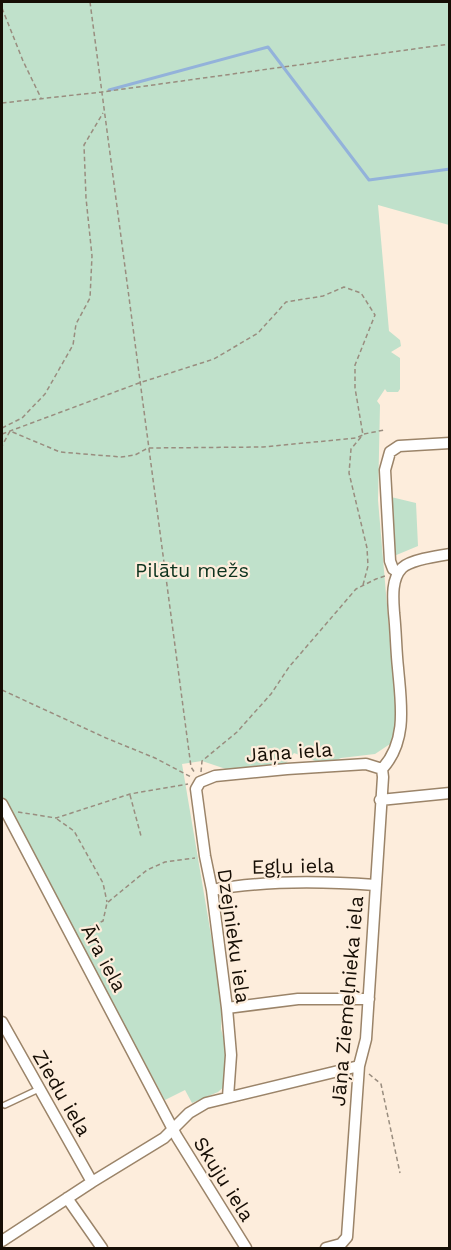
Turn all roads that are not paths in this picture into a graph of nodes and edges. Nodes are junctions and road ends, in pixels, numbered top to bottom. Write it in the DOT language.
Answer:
graph roads {
  1 [pos="450,443"];
  2 [pos="450,554"];
  3 [pos="398,572"];
  4 [pos="382,769"];
  5 [pos="200,782"];
  6 [pos="450,793"];
  7 [pos="381,801"];
  8 [pos="3,808"];
  9 [pos="375,885"];
  10 [pos="212,890"];
  11 [pos="369,999"];
  12 [pos="226,1008"];
  13 [pos="3,1029"];
  14 [pos="359,1066"];
  15 [pos="39,1089"];
  16 [pos="228,1096"];
  17 [pos="5,1105"];
  18 [pos="174,1128"];
  19 [pos="92,1182"];
  20 [pos="68,1198"];
  21 [pos="2,1241"];
  22 [pos="102,1248"];
  23 [pos="246,1248"];
  24 [pos="326,1248"];
  1 -- 3 [label="street"];
  2 -- 3 [label="street"];
  3 -- 4 [label="street"];
  4 -- 5 [label="street, Jāņa iela"];
  4 -- 7 [label="street, Jāņa Ziemeļnieka iela"];
  5 -- 10 [label="street, Dzejnieku iela"];
  6 -- 7 [label="street"];
  7 -- 9 [label="street, Jāņa Ziemeļnieka iela"];
  8 -- 18 [label="street, Āra iela"];
  9 -- 10 [label="street, Egļu iela"];
  9 -- 11 [label="street, Jāņa Ziemeļnieka iela"];
  10 -- 12 [label="street, Dzejnieku iela"];
  11 -- 12 [label="street"];
  11 -- 14 [label="street, Jāņa Ziemeļnieka iela"];
  12 -- 16 [label="street, Dzejnieku iela"];
  13 -- 15 [label="street, Ziedu iela"];
  14 -- 16 [label="street"];
  14 -- 24 [label="street, Jāņa Ziemeļnieka iela"];
  15 -- 17 [label="lane"];
  15 -- 19 [label="street, Ziedu iela"];
  16 -- 18 [label="street"];
  18 -- 19 [label="street"];
  18 -- 23 [label="street, Skuju iela"];
  19 -- 20 [label="street"];
  20 -- 21 [label="street"];
  20 -- 22 [label="street"];
}
